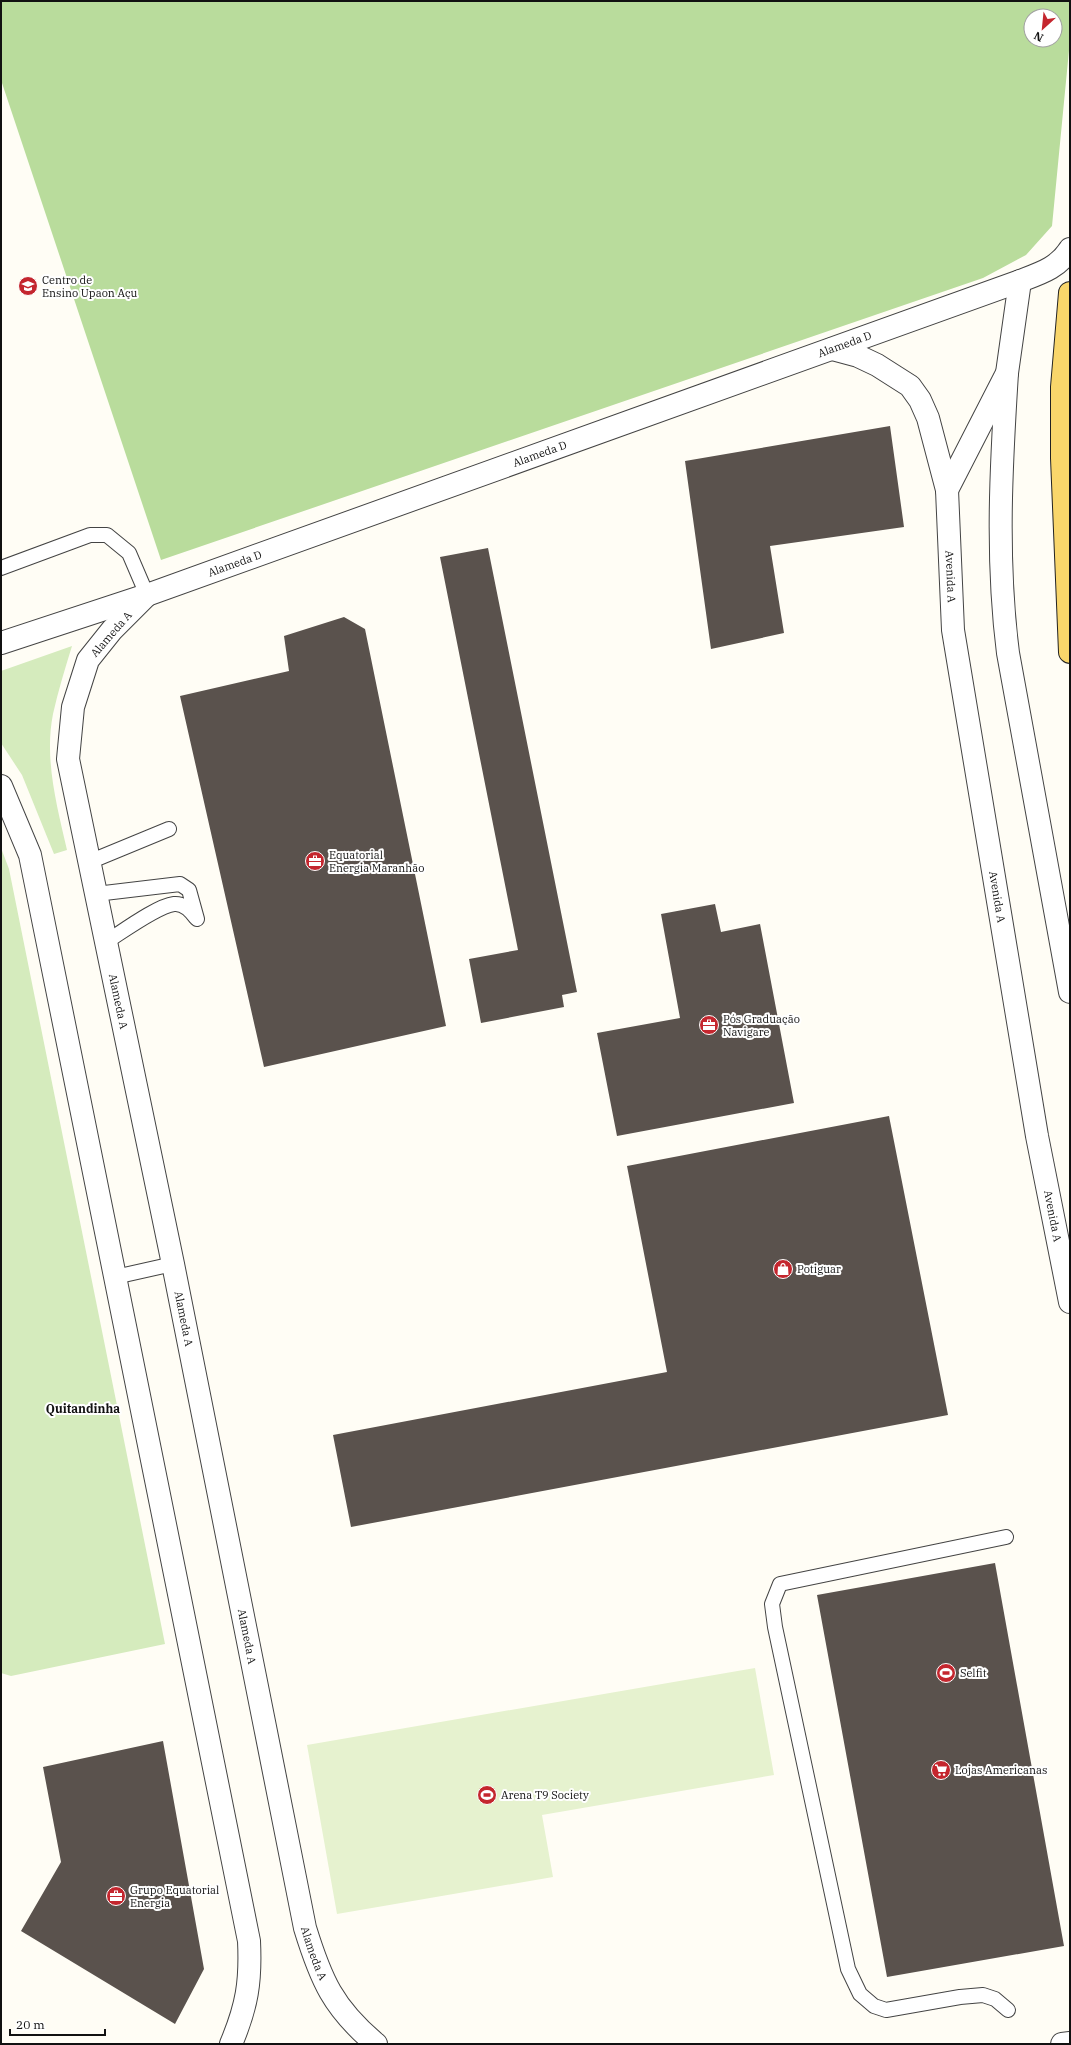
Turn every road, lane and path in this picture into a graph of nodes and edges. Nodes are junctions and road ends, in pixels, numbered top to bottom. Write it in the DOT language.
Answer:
graph roads {
  1 [pos="1070,249"];
  2 [pos="1020,281"];
  3 [pos="1070,293"];
  4 [pos="832,349"];
  5 [pos="1007,372"];
  6 [pos="948,490"];
  7 [pos="1,568"];
  8 [pos="147,595"];
  9 [pos="1,643"];
  10 [pos="1070,652"];
  11 [pos="1,786"];
  12 [pos="169,829"];
  13 [pos="89,862"];
  14 [pos="96,894"];
  15 [pos="106,942"];
  16 [pos="1070,992"];
  17 [pos="173,1264"];
  18 [pos="115,1277"];
  19 [pos="1070,1302"];
  20 [pos="1006,1537"];
  21 [pos="1008,2010"];
  22 [pos="1070,2043"];
  23 [pos="231,2044"];
  24 [pos="376,2044"];
  25 [pos="1062,2044"];
  1 -- 2 [label="street, Alameda D"];
  2 -- 4 [label="street, Alameda D"];
  2 -- 5 [label="street, Avenida A"];
  3 -- 10 [label="main road"];
  4 -- 6 [label="street, Avenida A"];
  4 -- 8 [label="street, Alameda D"];
  5 -- 6 [label="street, Avenida A"];
  5 -- 16 [label="street, Avenida A"];
  6 -- 19 [label="street, Avenida A"];
  7 -- 8 [label="lane"];
  8 -- 9 [label="street, Alameda D"];
  8 -- 13 [label="street, Alameda A"];
  11 -- 18 [label="street"];
  12 -- 13 [label="lane"];
  13 -- 14 [label="street, Alameda A"];
  14 -- 15 [label="street, Alameda A"];
  14 -- 15 [label="lane"];
  15 -- 17 [label="street, Alameda A"];
  17 -- 18 [label="lane"];
  17 -- 24 [label="street, Alameda A"];
  18 -- 23 [label="street"];
  20 -- 21 [label="lane"];
  22 -- 25 [label="street"];
}
